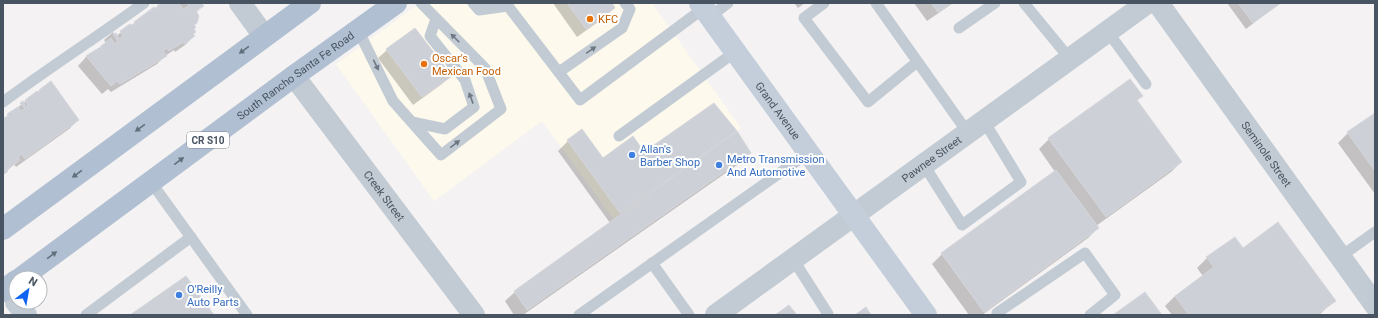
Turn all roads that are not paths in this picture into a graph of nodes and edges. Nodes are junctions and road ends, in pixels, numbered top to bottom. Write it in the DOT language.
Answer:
graph roads {
  1 [pos="144,3"];
  2 [pos="240,3"];
  3 [pos="310,3"];
  4 [pos="396,3"];
  5 [pos="421,3"];
  6 [pos="473,3"];
  7 [pos="625,3"];
  8 [pos="728,3"];
  9 [pos="824,3"];
  10 [pos="876,3"];
  11 [pos="995,3"];
  12 [pos="1024,3"];
  13 [pos="1149,3"];
  14 [pos="508,4"];
  15 [pos="705,9"];
  16 [pos="436,19"];
  17 [pos="959,28"];
  18 [pos="358,30"];
  19 [pos="1108,32"];
  20 [pos="264,36"];
  21 [pos="735,52"];
  22 [pos="1070,59"];
  23 [pos="917,62"];
  24 [pos="559,72"];
  25 [pos="294,76"];
  26 [pos="1146,84"];
  27 [pos="3,102"];
  28 [pos="412,122"];
  29 [pos="976,127"];
  30 [pos="619,136"];
  31 [pos="808,153"];
  32 [pos="924,165"];
  33 [pos="151,182"];
  34 [pos="853,216"];
  35 [pos="3,228"];
  36 [pos="1375,232"];
  37 [pos="191,237"];
  38 [pos="1340,256"];
  39 [pos="793,259"];
  40 [pos="652,263"];
  41 [pos="37,270"];
  42 [pos="1375,305"];
  43 [pos="828,314"];
  44 [pos="86,315"];
  45 [pos="246,315"];
  46 [pos="474,315"];
  47 [pos="579,315"];
  48 [pos="689,315"];
  49 [pos="716,315"];
  50 [pos="926,315"];
  51 [pos="999,315"];
  52 [pos="1090,315"];
  1 -- 27 [label="lane"];
  2 -- 20 [label="street"];
  3 -- 20 [label="main road"];
  4 -- 18 [label="main road, South Rancho Santa Fe Road / CR S10"];
  5 -- 16 [label="lane"];
  6 -- 14 [label="lane"];
  24 -- 7 [label="lane, one-way"];
  8 -- 15 [label="lane"];
  9 -- 23 [label="lane"];
  10 -- 23 [label="lane"];
  11 -- 17 [label="lane"];
  12 -- 22 [label="lane"];
  13 -- 19 [label="street, Pawnee Street"];
  13 -- 38 [label="street, Seminole Street"];
  14 -- 24 [label="lane"];
  15 -- 21 [label="main road, Grand Avenue"];
  15 -- 24 [label="lane"];
  28 -- 16 [label="lane, one-way"];
  28 -- 16 [label="lane, one-way"];
  18 -- 25 [label="main road, South Rancho Santa Fe Road / CR S10"];
  18 -- 28 [label="lane, one-way"];
  19 -- 22 [label="street, Pawnee Street"];
  19 -- 26 [label="lane"];
  20 -- 35 [label="main road, one-way"];
  21 -- 30 [label="lane"];
  21 -- 31 [label="main road, Grand Avenue"];
  22 -- 29 [label="street, Pawnee Street"];
  23 -- 29 [label="lane"];
  33 -- 25 [label="main road, South Rancho Santa Fe Road / CR S10, one-way"];
  25 -- 46 [label="street, Creek Street"];
  29 -- 32 [label="street, Pawnee Street"];
  29 -- 32 [label="lane"];
  31 -- 34 [label="main road, Grand Avenue"];
  31 -- 40 [label="lane"];
  32 -- 34 [label="street, Pawnee Street"];
  33 -- 37 [label="lane"];
  41 -- 33 [label="main road, South Rancho Santa Fe Road / CR S10, one-way"];
  34 -- 39 [label="street, Pawnee Street"];
  34 -- 50 [label="main road, Grand Avenue"];
  36 -- 38 [label="lane"];
  37 -- 44 [label="lane"];
  37 -- 45 [label="lane"];
  38 -- 42 [label="street, Seminole Street"];
  39 -- 43 [label="lane"];
  39 -- 49 [label="street, Pawnee Street"];
  40 -- 47 [label="lane"];
  40 -- 48 [label="lane"];
  51 -- 52 [label="lane"];
}
